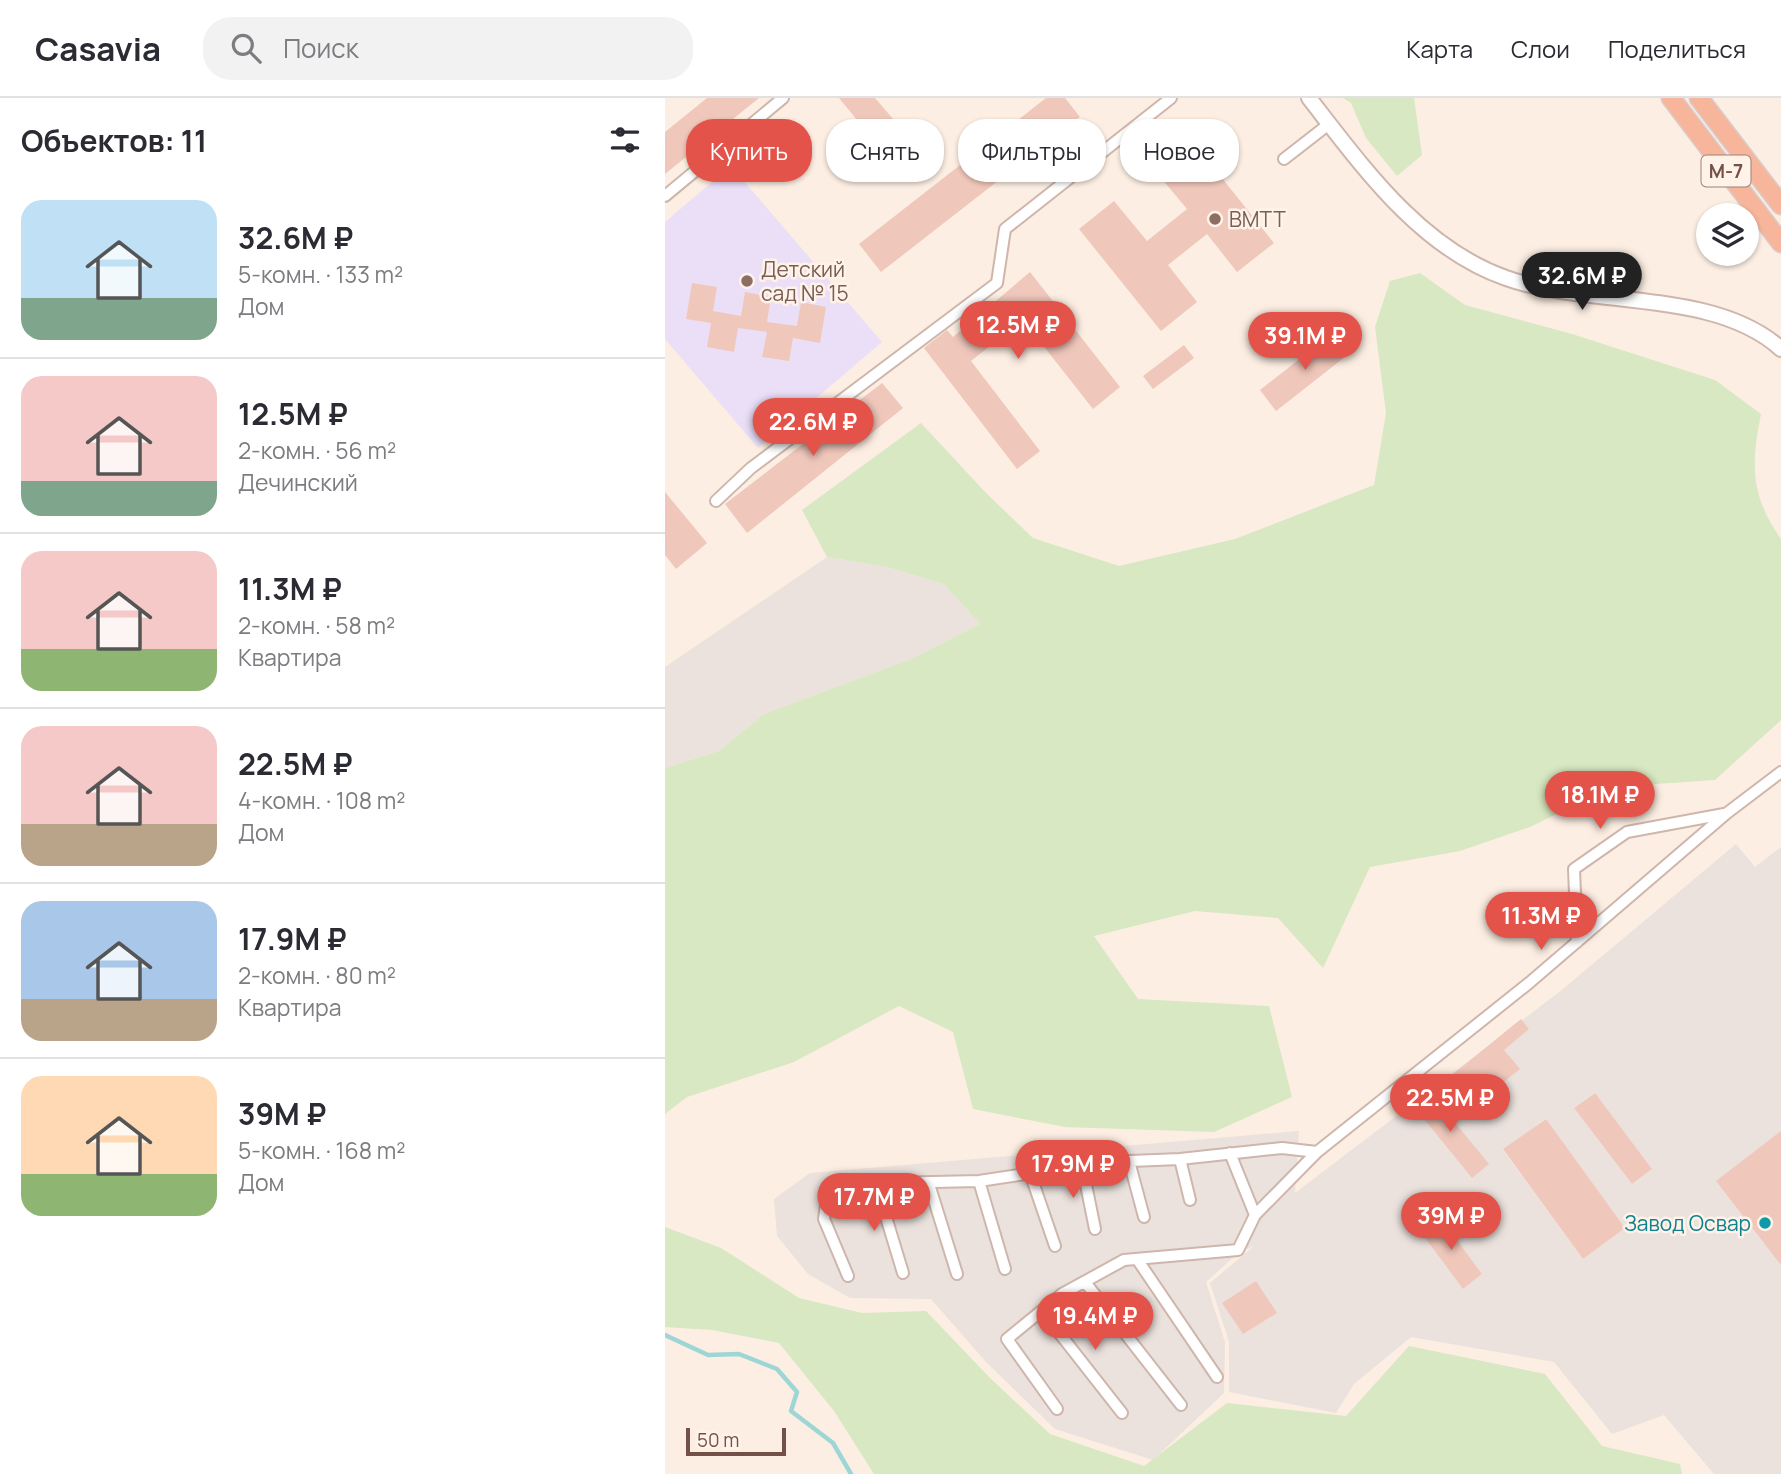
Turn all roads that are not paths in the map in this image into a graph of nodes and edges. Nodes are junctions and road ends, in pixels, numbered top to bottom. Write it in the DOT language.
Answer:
graph roads {
  1 [pos="783,98"];
  2 [pos="1171,98"];
  3 [pos="1309,98"];
  4 [pos="1671,98"];
  5 [pos="1699,98"];
  6 [pos="1329,124"];
  7 [pos="1284,159"];
  8 [pos="665,196"];
  9 [pos="1781,205"];
  10 [pos="1781,243"];
  11 [pos="1781,349"];
  12 [pos="716,501"];
  13 [pos="1781,772"];
  14 [pos="1727,813"];
  15 [pos="1577,942"];
  16 [pos="1317,1152"];
  17 [pos="1230,1153"];
  18 [pos="1180,1159"];
  19 [pos="1129,1161"];
  20 [pos="1082,1165"];
  21 [pos="1030,1173"];
  22 [pos="979,1181"];
  23 [pos="876,1184"];
  24 [pos="929,1184"];
  25 [pos="1190,1200"];
  26 [pos="1255,1215"];
  27 [pos="1145,1217"];
  28 [pos="1095,1229"];
  29 [pos="1055,1246"];
  30 [pos="1137,1259"];
  31 [pos="1005,1269"];
  32 [pos="903,1273"];
  33 [pos="957,1274"];
  34 [pos="848,1276"];
  35 [pos="1085,1282"];
  36 [pos="1042,1311"];
  37 [pos="1217,1377"];
  38 [pos="1181,1405"];
  39 [pos="1057,1409"];
  40 [pos="1122,1413"];
  1 -- 8 [label="street"];
  2 -- 12 [label="street"];
  3 -- 6 [label="street"];
  4 -- 10 [label="highway, М-7"];
  5 -- 9 [label="highway, М-7"];
  6 -- 7 [label="street"];
  6 -- 11 [label="street"];
  13 -- 14 [label="street"];
  14 -- 15 [label="street"];
  14 -- 15 [label="street"];
  15 -- 16 [label="street"];
  16 -- 17 [label="street"];
  16 -- 26 [label="street"];
  17 -- 18 [label="street"];
  17 -- 26 [label="street"];
  18 -- 19 [label="street"];
  18 -- 25 [label="street"];
  19 -- 20 [label="street"];
  19 -- 27 [label="street"];
  20 -- 21 [label="street"];
  20 -- 28 [label="street"];
  21 -- 22 [label="street"];
  21 -- 29 [label="street"];
  22 -- 24 [label="street"];
  22 -- 31 [label="street"];
  23 -- 24 [label="street"];
  23 -- 32 [label="street"];
  23 -- 34 [label="street"];
  24 -- 33 [label="street"];
  26 -- 30 [label="street"];
  30 -- 35 [label="street"];
  30 -- 37 [label="street"];
  35 -- 36 [label="street"];
  35 -- 38 [label="street"];
  36 -- 39 [label="street"];
  36 -- 40 [label="street"];
}
